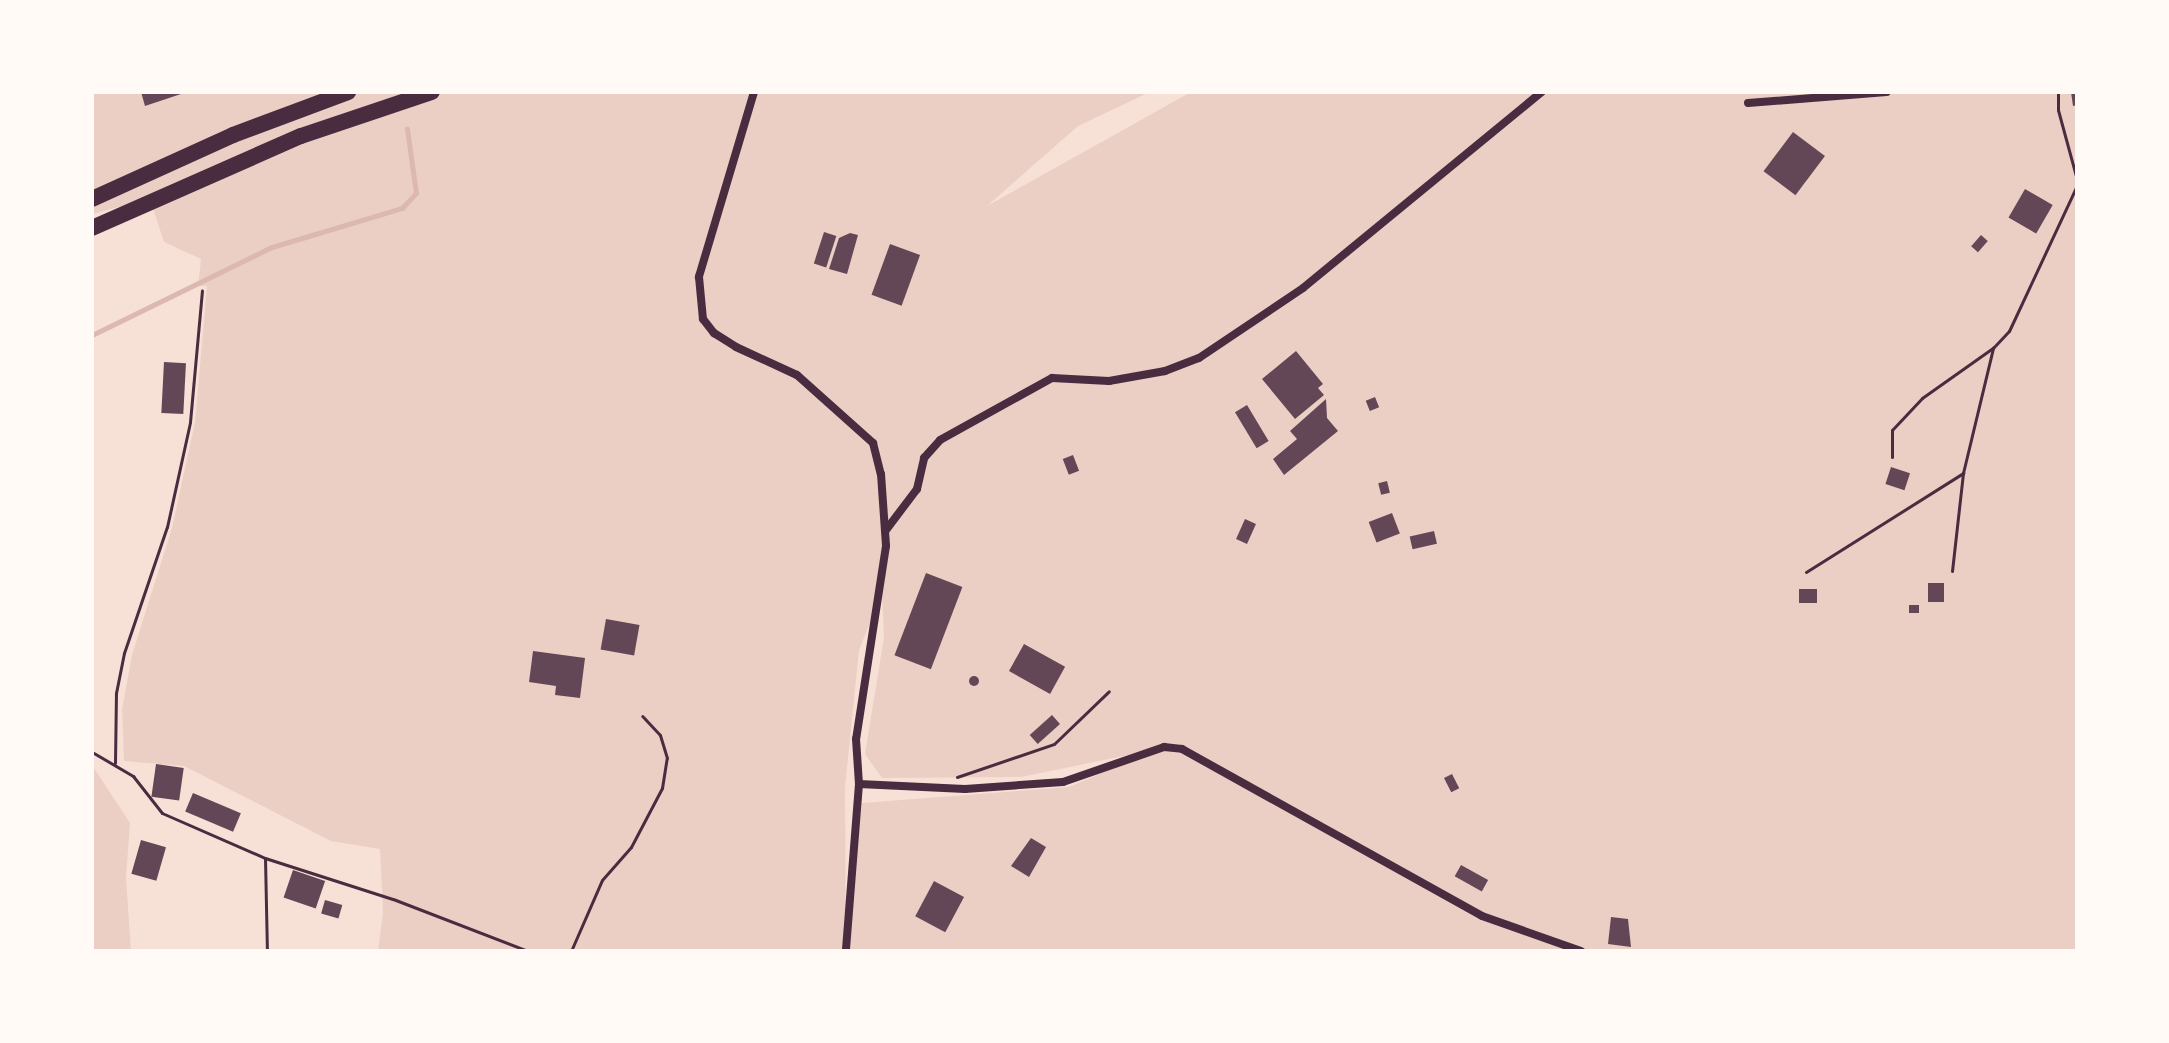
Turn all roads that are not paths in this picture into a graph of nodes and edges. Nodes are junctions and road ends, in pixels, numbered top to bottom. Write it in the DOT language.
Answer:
graph roads {
  1 [pos="348,92"];
  2 [pos="432,92"];
  3 [pos="754,92"];
  4 [pos="1542,92"];
  5 [pos="1887,92"];
  6 [pos="1748,103"];
  7 [pos="92,199"];
  8 [pos="92,228"];
  9 [pos="886,530"];
  10 [pos="859,784"];
  11 [pos="846,951"];
  12 [pos="1581,951"];
  1 -- 7 [label="highway"];
  2 -- 8 [label="highway"];
  3 -- 9 [label="street"];
  4 -- 9 [label="street"];
  5 -- 6 [label="street"];
  9 -- 10 [label="street"];
  10 -- 11 [label="street"];
  10 -- 12 [label="street"];
}
